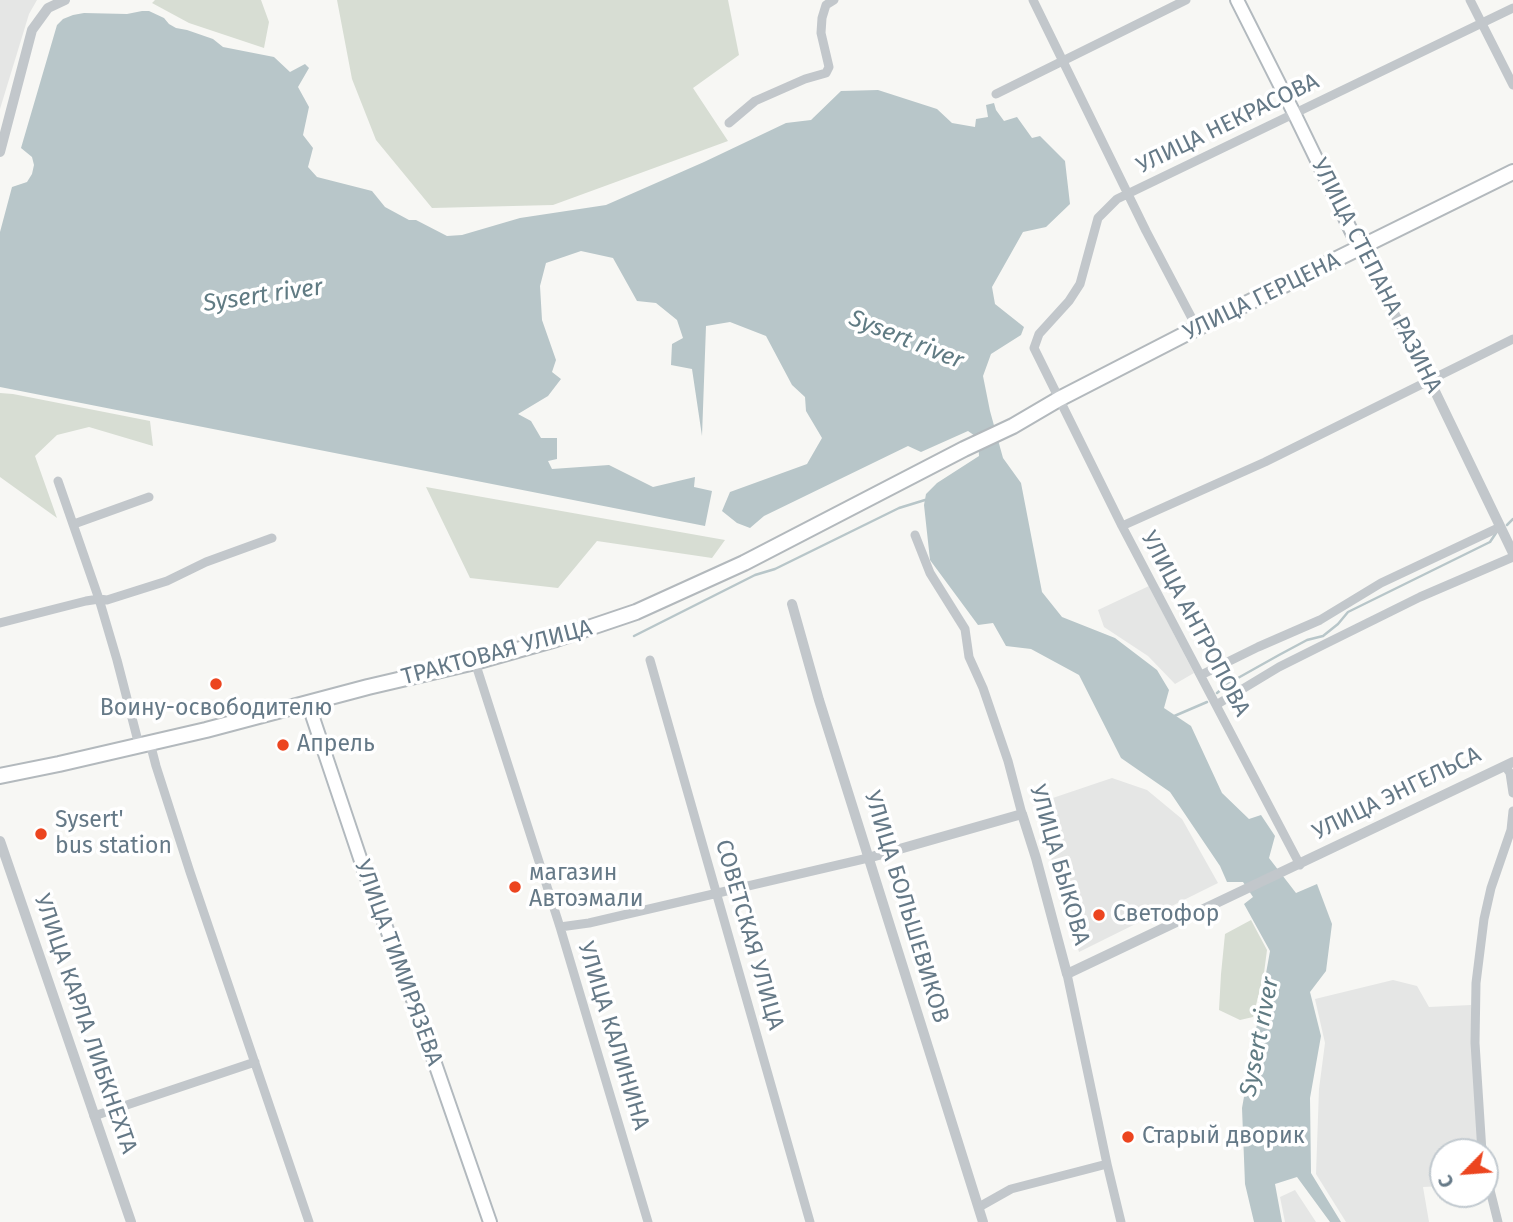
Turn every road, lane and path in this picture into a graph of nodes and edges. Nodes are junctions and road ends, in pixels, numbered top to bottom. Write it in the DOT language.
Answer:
graph roads {
  1 [pos="65,0"];
  2 [pos="834,0"];
  3 [pos="1033,0"];
  4 [pos="1186,0"];
  5 [pos="1237,0"];
  6 [pos="1470,0"];
  7 [pos="1513,8"];
  8 [pos="1483,24"];
  9 [pos="1063,61"];
  10 [pos="1513,85"];
  11 [pos="996,94"];
  12 [pos="1294,113"];
  13 [pos="729,123"];
  14 [pos="0,152"];
  15 [pos="1513,172"];
  16 [pos="1128,194"];
  17 [pos="1360,249"];
  18 [pos="1197,328"];
  19 [pos="1513,339"];
  20 [pos="1034,348"];
  21 [pos="1430,381"];
  22 [pos="1059,399"];
  23 [pos="1013,426"];
  24 [pos="58,481"];
  25 [pos="149,497"];
  26 [pos="74,524"];
  27 [pos="1122,526"];
  28 [pos="1500,527"];
  29 [pos="915,535"];
  30 [pos="272,538"];
  31 [pos="1513,555"];
  32 [pos="99,599"];
  33 [pos="792,604"];
  34 [pos="0,623"];
  35 [pos="650,660"];
  36 [pos="475,662"];
  37 [pos="1201,675"];
  38 [pos="308,703"];
  39 [pos="1216,705"];
  40 [pos="144,744"];
  41 [pos="1510,768"];
  42 [pos="0,776"];
  43 [pos="1513,793"];
  44 [pos="1513,811"];
  45 [pos="1022,814"];
  46 [pos="0,841"];
  47 [pos="868,858"];
  48 [pos="1300,865"];
  49 [pos="718,893"];
  50 [pos="560,926"];
  51 [pos="1067,975"];
  52 [pos="255,1062"];
  53 [pos="94,1116"];
  54 [pos="1481,1138"];
  55 [pos="1107,1164"];
  56 [pos="979,1207"];
  57 [pos="131,1222"];
  58 [pos="309,1222"];
  59 [pos="490,1222"];
  60 [pos="648,1222"];
  61 [pos="810,1222"];
  62 [pos="983,1222"];
  63 [pos="1121,1222"];
  1 -- 14 [label="street"];
  2 -- 13 [label="street"];
  3 -- 9 [label="street"];
  4 -- 9 [label="street"];
  5 -- 12 [label="main road, УЛИЦА СТЕПАНА РАЗИНА"];
  6 -- 8 [label="street"];
  7 -- 8 [label="street, УЛИЦА НЕКРАСОВА"];
  8 -- 10 [label="street"];
  8 -- 12 [label="street, УЛИЦА НЕКРАСОВА"];
  9 -- 11 [label="street"];
  9 -- 16 [label="street"];
  12 -- 16 [label="street, УЛИЦА НЕКРАСОВА"];
  12 -- 17 [label="main road, УЛИЦА СТЕПАНА РАЗИНА"];
  15 -- 17 [label="main road, УЛИЦА ГЕРЦЕНА"];
  16 -- 18 [label="street"];
  16 -- 20 [label="street, УЛИЦА НЕКРАСОВА"];
  17 -- 18 [label="main road, УЛИЦА ГЕРЦЕНА"];
  17 -- 21 [label="street, УЛИЦА СТЕПАНА РАЗИНА"];
  18 -- 22 [label="main road, УЛИЦА ГЕРЦЕНА"];
  19 -- 21 [label="street"];
  20 -- 22 [label="street, УЛИЦА АНТРОПОВА"];
  21 -- 27 [label="street"];
  21 -- 28 [label="street, УЛИЦА СТЕПАНА РАЗИНА"];
  22 -- 23 [label="main road, УЛИЦА ГЕРЦЕНА"];
  22 -- 27 [label="street, УЛИЦА АНТРОПОВА"];
  23 -- 36 [label="main road, ТРАКТОВАЯ УЛИЦА"];
  24 -- 26 [label="street"];
  25 -- 26 [label="street"];
  26 -- 32 [label="street"];
  27 -- 37 [label="street, УЛИЦА АНТРОПОВА"];
  28 -- 31 [label="street, УЛИЦА СТЕПАНА РАЗИНА"];
  28 -- 37 [label="street"];
  29 -- 45 [label="street, УЛИЦА БЫКОВА"];
  30 -- 32 [label="street"];
  31 -- 39 [label="street"];
  32 -- 34 [label="street"];
  32 -- 40 [label="street"];
  33 -- 47 [label="street, УЛИЦА БОЛЬШЕВИКОВ"];
  35 -- 49 [label="street, СОВЕТСКАЯ УЛИЦА"];
  36 -- 38 [label="main road, ТРАКТОВАЯ УЛИЦА"];
  36 -- 50 [label="street, УЛИЦА КАЛИНИНА"];
  37 -- 39 [label="street, УЛИЦА АНТРОПОВА"];
  38 -- 40 [label="main road, ТРАКТОВАЯ УЛИЦА"];
  38 -- 59 [label="main road, УЛИЦА ТИМИРЯЗЕВА"];
  39 -- 48 [label="street, УЛИЦА АНТРОПОВА"];
  40 -- 42 [label="main road, ТРАКТОВАЯ УЛИЦА"];
  40 -- 52 [label="street"];
  41 -- 43 [label="street"];
  41 -- 48 [label="street, УЛИЦА ЭНГЕЛЬСА"];
  44 -- 54 [label="street"];
  45 -- 47 [label="street"];
  45 -- 51 [label="street, УЛИЦА БЫКОВА"];
  46 -- 53 [label="street, УЛИЦА КАРЛА ЛИБКНЕХТА"];
  47 -- 49 [label="street"];
  47 -- 56 [label="street, УЛИЦА БОЛЬШЕВИКОВ"];
  48 -- 51 [label="street, УЛИЦА ЭНГЕЛЬСА"];
  49 -- 50 [label="street"];
  49 -- 61 [label="street, СОВЕТСКАЯ УЛИЦА"];
  50 -- 60 [label="street, УЛИЦА КАЛИНИНА"];
  51 -- 55 [label="street, УЛИЦА БЫКОВА"];
  52 -- 53 [label="street"];
  52 -- 58 [label="street"];
  53 -- 57 [label="street, УЛИЦА КАРЛА ЛИБКНЕХТА"];
  55 -- 56 [label="street"];
  55 -- 63 [label="street, УЛИЦА БЫКОВА"];
  56 -- 62 [label="street, УЛИЦА БОЛЬШЕВИКОВ"];
}
